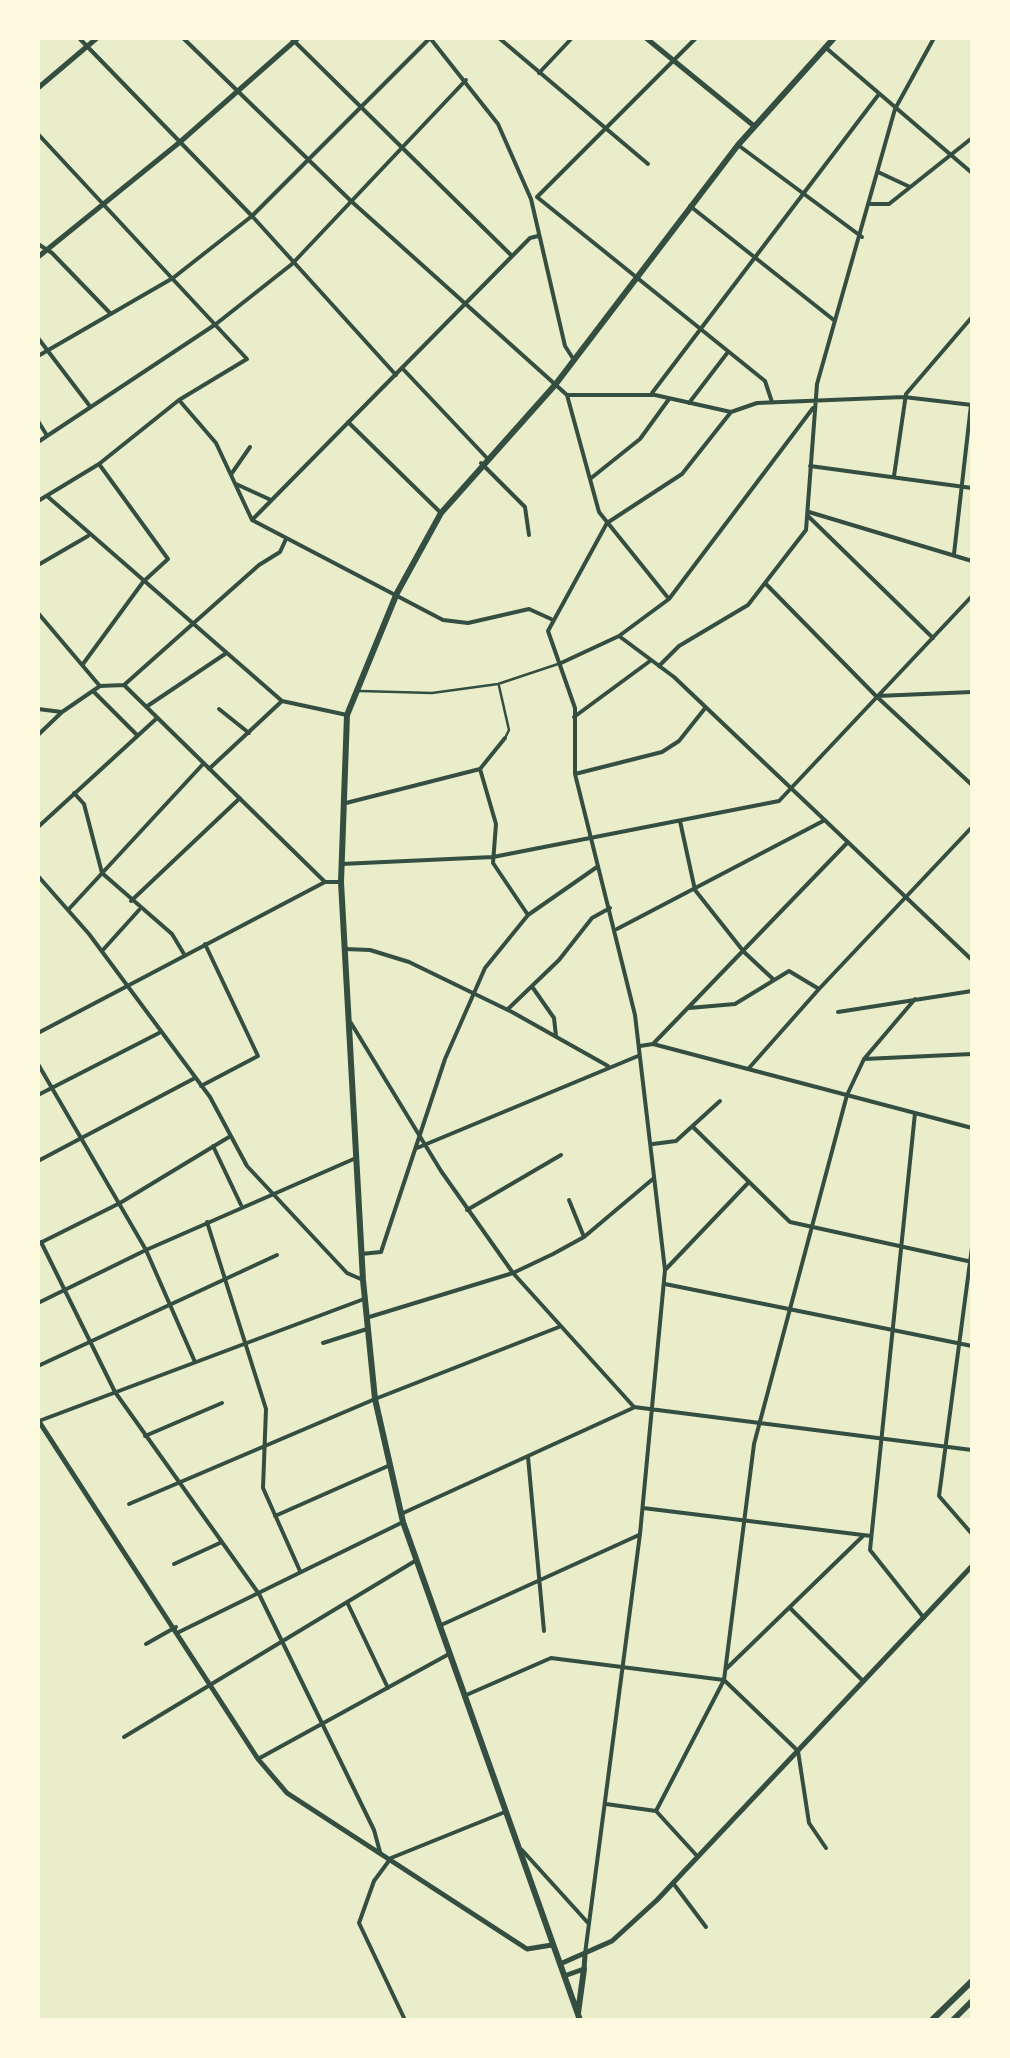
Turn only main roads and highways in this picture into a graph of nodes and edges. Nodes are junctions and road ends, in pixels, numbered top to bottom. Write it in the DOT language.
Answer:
graph roads {
  1 [pos="834,38"];
  2 [pos="584,1969"];
  3 [pos="972,1980"];
  4 [pos="972,2001"];
  5 [pos="580,2019"];
  6 [pos="932,2020"];
  7 [pos="953,2020"];
  1 -- 5 [label="main road"];
  2 -- 5 [label="main road"];
  3 -- 6 [label="main road"];
  4 -- 7 [label="main road"];
}
